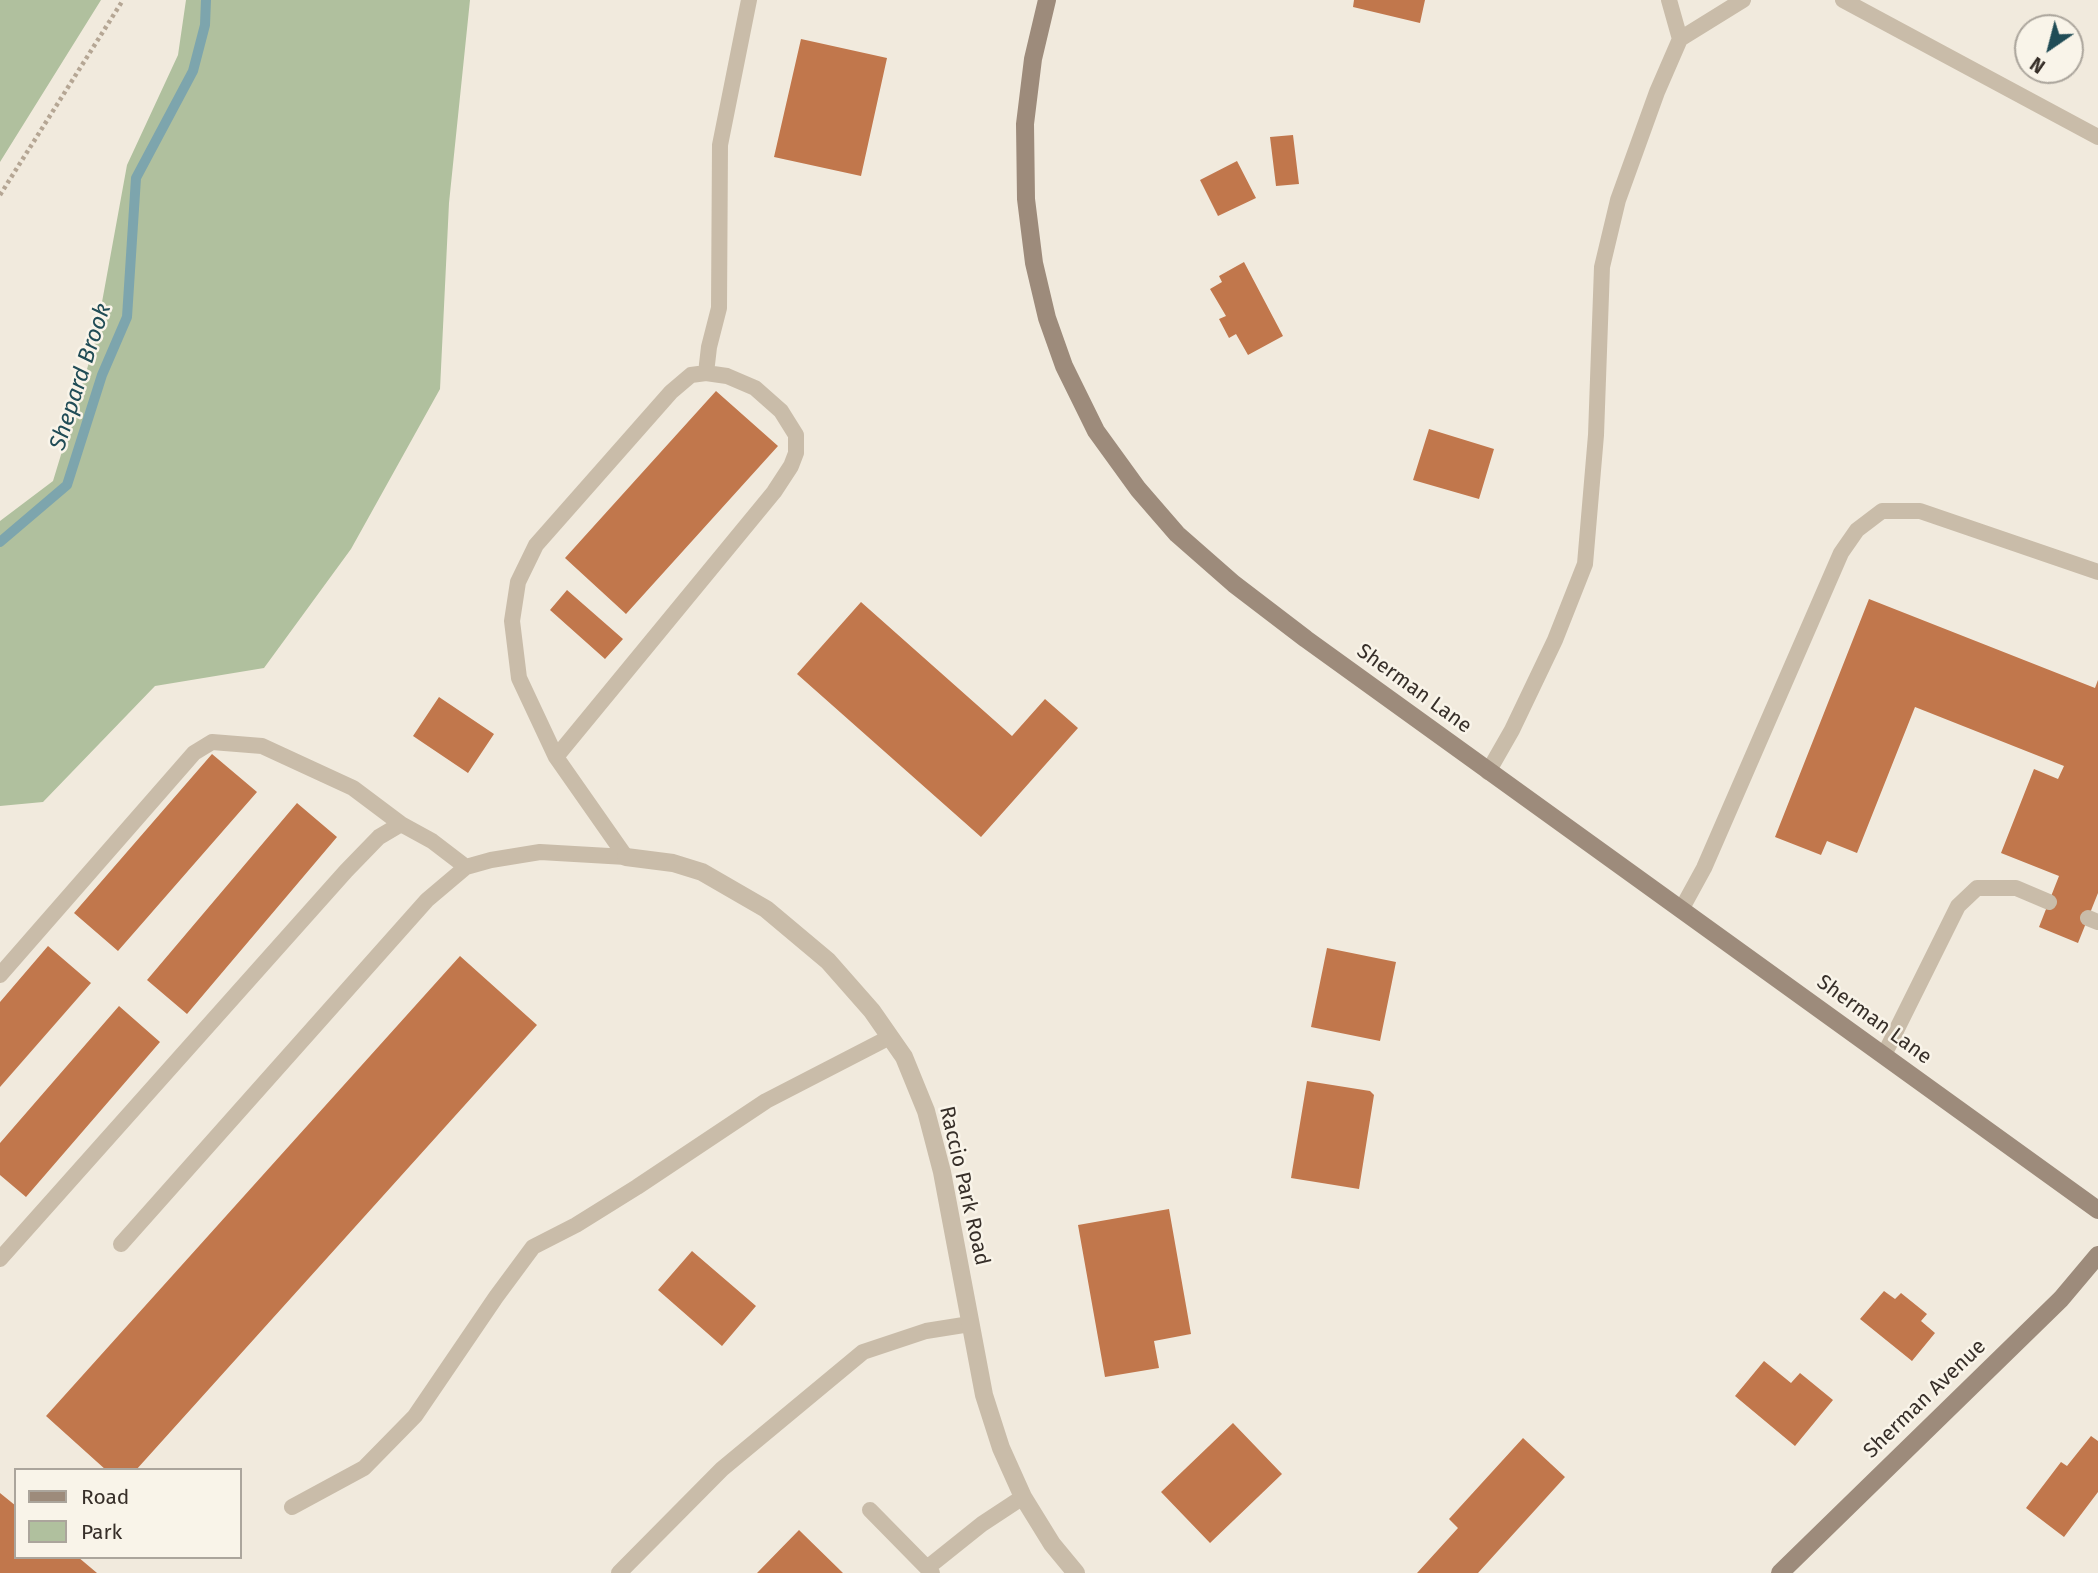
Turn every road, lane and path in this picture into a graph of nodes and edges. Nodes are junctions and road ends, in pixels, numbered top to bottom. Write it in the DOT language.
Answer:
graph roads {
  1 [pos="123,0"];
  2 [pos="749,0"];
  3 [pos="1047,0"];
  4 [pos="1670,0"];
  5 [pos="1742,0"];
  6 [pos="1843,0"];
  7 [pos="1681,39"];
  8 [pos="2098,137"];
  9 [pos="0,195"];
  10 [pos="706,373"];
  11 [pos="2098,572"];
  12 [pos="556,757"];
  13 [pos="1488,772"];
  14 [pos="401,824"];
  15 [pos="626,857"];
  16 [pos="466,867"];
  17 [pos="2049,902"];
  18 [pos="1681,910"];
  19 [pos="0,975"];
  20 [pos="890,1037"];
  21 [pos="1884,1055"];
  22 [pos="2098,1209"];
  23 [pos="121,1244"];
  24 [pos="2098,1255"];
  25 [pos="0,1259"];
  26 [pos="970,1324"];
  27 [pos="1023,1497"];
  28 [pos="292,1507"];
  29 [pos="870,1510"];
  30 [pos="929,1570"];
  31 [pos="619,1573"];
  32 [pos="1076,1573"];
  33 [pos="1780,1573"];
  1 -- 9 [label="path"];
  2 -- 10 [label="lane"];
  3 -- 13 [label="street, Sherman Lane"];
  4 -- 7 [label="lane"];
  5 -- 7 [label="lane"];
  6 -- 8 [label="lane"];
  7 -- 13 [label="lane"];
  10 -- 12 [label="lane"];
  10 -- 12 [label="lane"];
  11 -- 18 [label="lane"];
  12 -- 15 [label="lane"];
  13 -- 18 [label="street, Sherman Lane"];
  14 -- 16 [label="lane"];
  14 -- 19 [label="lane"];
  14 -- 25 [label="lane"];
  15 -- 16 [label="lane"];
  15 -- 20 [label="street, Raccio Park Road"];
  16 -- 23 [label="lane"];
  17 -- 21 [label="lane"];
  18 -- 21 [label="street, Sherman Lane"];
  20 -- 26 [label="street, Raccio Park Road"];
  20 -- 28 [label="lane"];
  21 -- 22 [label="street, Sherman Lane"];
  24 -- 33 [label="street, Sherman Avenue"];
  26 -- 27 [label="street, Raccio Park Road"];
  26 -- 31 [label="lane"];
  27 -- 30 [label="lane"];
  27 -- 32 [label="street, Raccio Park Road"];
  29 -- 30 [label="lane"];
}
